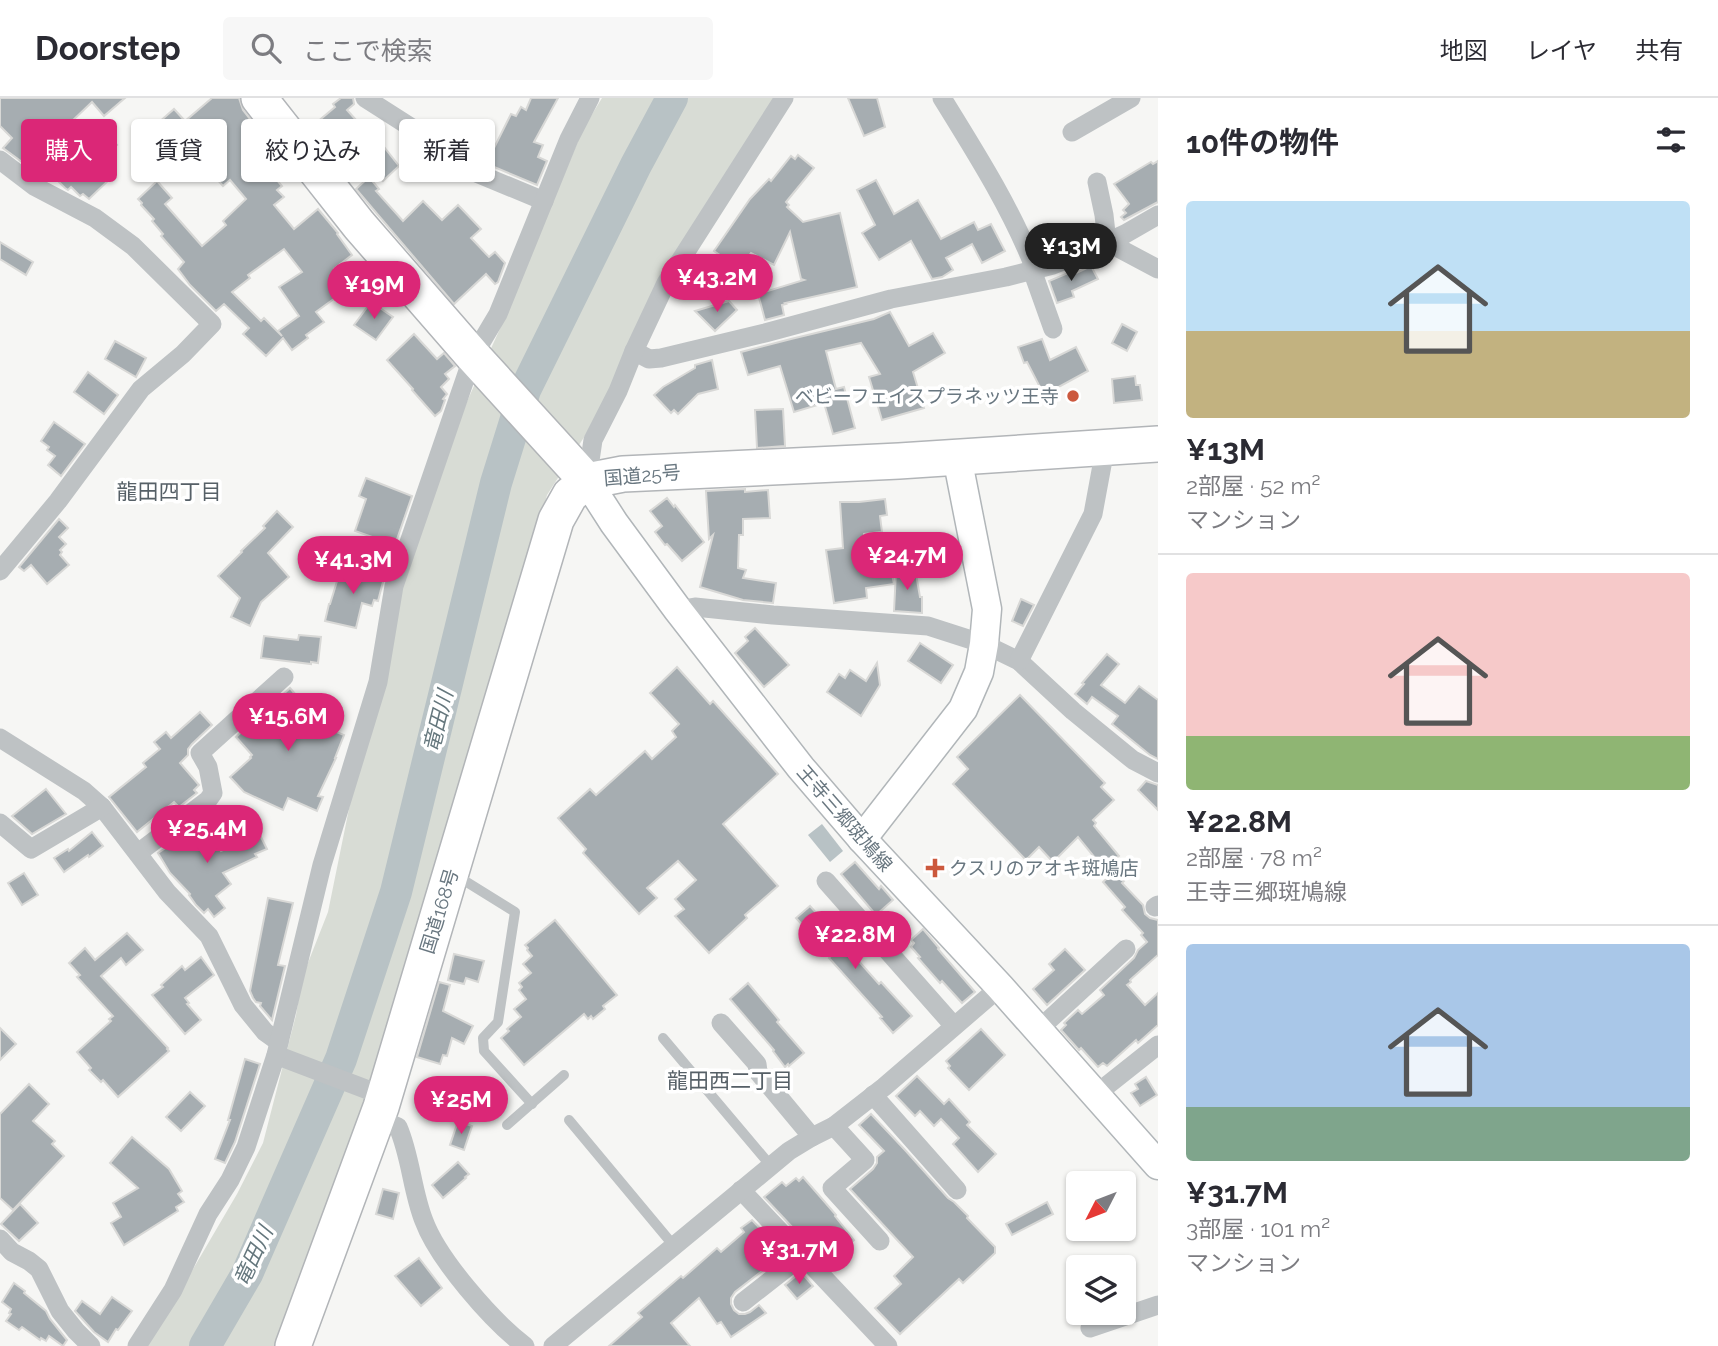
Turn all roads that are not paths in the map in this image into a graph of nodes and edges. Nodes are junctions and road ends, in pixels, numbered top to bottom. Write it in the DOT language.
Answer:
graph roads {
  1 [pos="259,98"];
  2 [pos="365,98"];
  3 [pos="590,98"];
  4 [pos="784,98"];
  5 [pos="942,98"];
  6 [pos="1131,98"];
  7 [pos="1072,132"];
  8 [pos="0,160"];
  9 [pos="1097,182"];
  10 [pos="544,201"];
  11 [pos="1158,215"];
  12 [pos="1107,242"];
  13 [pos="1034,270"];
  14 [pos="1158,270"];
  15 [pos="1053,329"];
  16 [pos="634,351"];
  17 [pos="481,365"];
  18 [pos="1158,444"];
  19 [pos="1105,449"];
  20 [pos="957,457"];
  21 [pos="587,481"];
  22 [pos="0,571"];
  23 [pos="678,610"];
  24 [pos="984,644"];
  25 [pos="1019,661"];
  26 [pos="284,677"];
  27 [pos="0,738"];
  28 [pos="1158,773"];
  29 [pos="103,807"];
  30 [pos="0,823"];
  31 [pos="862,839"];
  32 [pos="138,853"];
  33 [pos="451,872"];
  34 [pos="826,881"];
  35 [pos="1126,949"];
  36 [pos="1000,987"];
  37 [pos="721,1023"];
  38 [pos="954,1026"];
  39 [pos="1038,1030"];
  40 [pos="663,1038"];
  41 [pos="1158,1045"];
  42 [pos="277,1048"];
  43 [pos="564,1075"];
  44 [pos="873,1095"];
  45 [pos="1095,1095"];
  46 [pos="379,1102"];
  47 [pos="532,1104"];
  48 [pos="569,1120"];
  49 [pos="508,1125"];
  50 [pos="834,1126"];
  51 [pos="811,1137"];
  52 [pos="1158,1165"];
  53 [pos="771,1166"];
  54 [pos="741,1190"];
  55 [pos="957,1190"];
  56 [pos="0,1240"];
  57 [pos="880,1241"];
  58 [pos="674,1246"];
  59 [pos="803,1255"];
  60 [pos="743,1302"];
  61 [pos="1158,1305"];
  62 [pos="1090,1328"];
  63 [pos="91,1346"];
  64 [pos="137,1346"];
  65 [pos="293,1346"];
  66 [pos="524,1346"];
  67 [pos="553,1346"];
  68 [pos="888,1346"];
  1 -- 17 [label="highway, 国道25号"];
  2 -- 10 [label="street"];
  3 -- 10 [label="street"];
  4 -- 16 [label="street"];
  5 -- 13 [label="street"];
  6 -- 7 [label="street"];
  8 -- 22 [label="street"];
  9 -- 12 [label="street"];
  10 -- 17 [label="street"];
  11 -- 12 [label="street"];
  12 -- 13 [label="street"];
  12 -- 14 [label="street"];
  13 -- 15 [label="street"];
  13 -- 16 [label="street"];
  16 -- 21 [label="street"];
  17 -- 21 [label="highway, 国道25号"];
  17 -- 42 [label="street"];
  18 -- 19 [label="highway, 国道25号"];
  19 -- 20 [label="highway, 国道25号"];
  19 -- 25 [label="street"];
  20 -- 21 [label="highway, 国道25号"];
  20 -- 24 [label="main road"];
  21 -- 23 [label="main road, 王寺三郷斑鳩線"];
  21 -- 33 [label="highway, 国道168号"];
  23 -- 24 [label="street"];
  23 -- 31 [label="main road, 王寺三郷斑鳩線"];
  24 -- 25 [label="street"];
  24 -- 31 [label="main road"];
  25 -- 28 [label="street"];
  26 -- 32 [label="street"];
  27 -- 29 [label="street"];
  29 -- 30 [label="street"];
  29 -- 32 [label="street"];
  31 -- 36 [label="main road, 王寺三郷斑鳩線"];
  32 -- 42 [label="street"];
  33 -- 46 [label="highway, 国道168号"];
  33 -- 47 [label="lane"];
  34 -- 38 [label="street"];
  35 -- 39 [label="street"];
  36 -- 38 [label="street"];
  36 -- 39 [label="main road, 王寺三郷斑鳩線"];
  37 -- 51 [label="street"];
  38 -- 44 [label="street"];
  39 -- 45 [label="main road, 王寺三郷斑鳩線"];
  40 -- 53 [label="lane"];
  41 -- 45 [label="street"];
  42 -- 46 [label="street"];
  42 -- 64 [label="street"];
  43 -- 47 [label="lane"];
  44 -- 50 [label="street"];
  44 -- 55 [label="street"];
  45 -- 52 [label="main road, 王寺三郷斑鳩線"];
  46 -- 65 [label="highway, 国道168号"];
  46 -- 66 [label="street"];
  47 -- 49 [label="lane"];
  48 -- 58 [label="lane"];
  50 -- 51 [label="street"];
  50 -- 57 [label="street"];
  51 -- 53 [label="street"];
  53 -- 54 [label="street"];
  54 -- 58 [label="street"];
  54 -- 59 [label="street"];
  56 -- 63 [label="street"];
  58 -- 67 [label="street"];
  59 -- 60 [label="street"];
  59 -- 68 [label="street"];
  61 -- 62 [label="street"];
}
